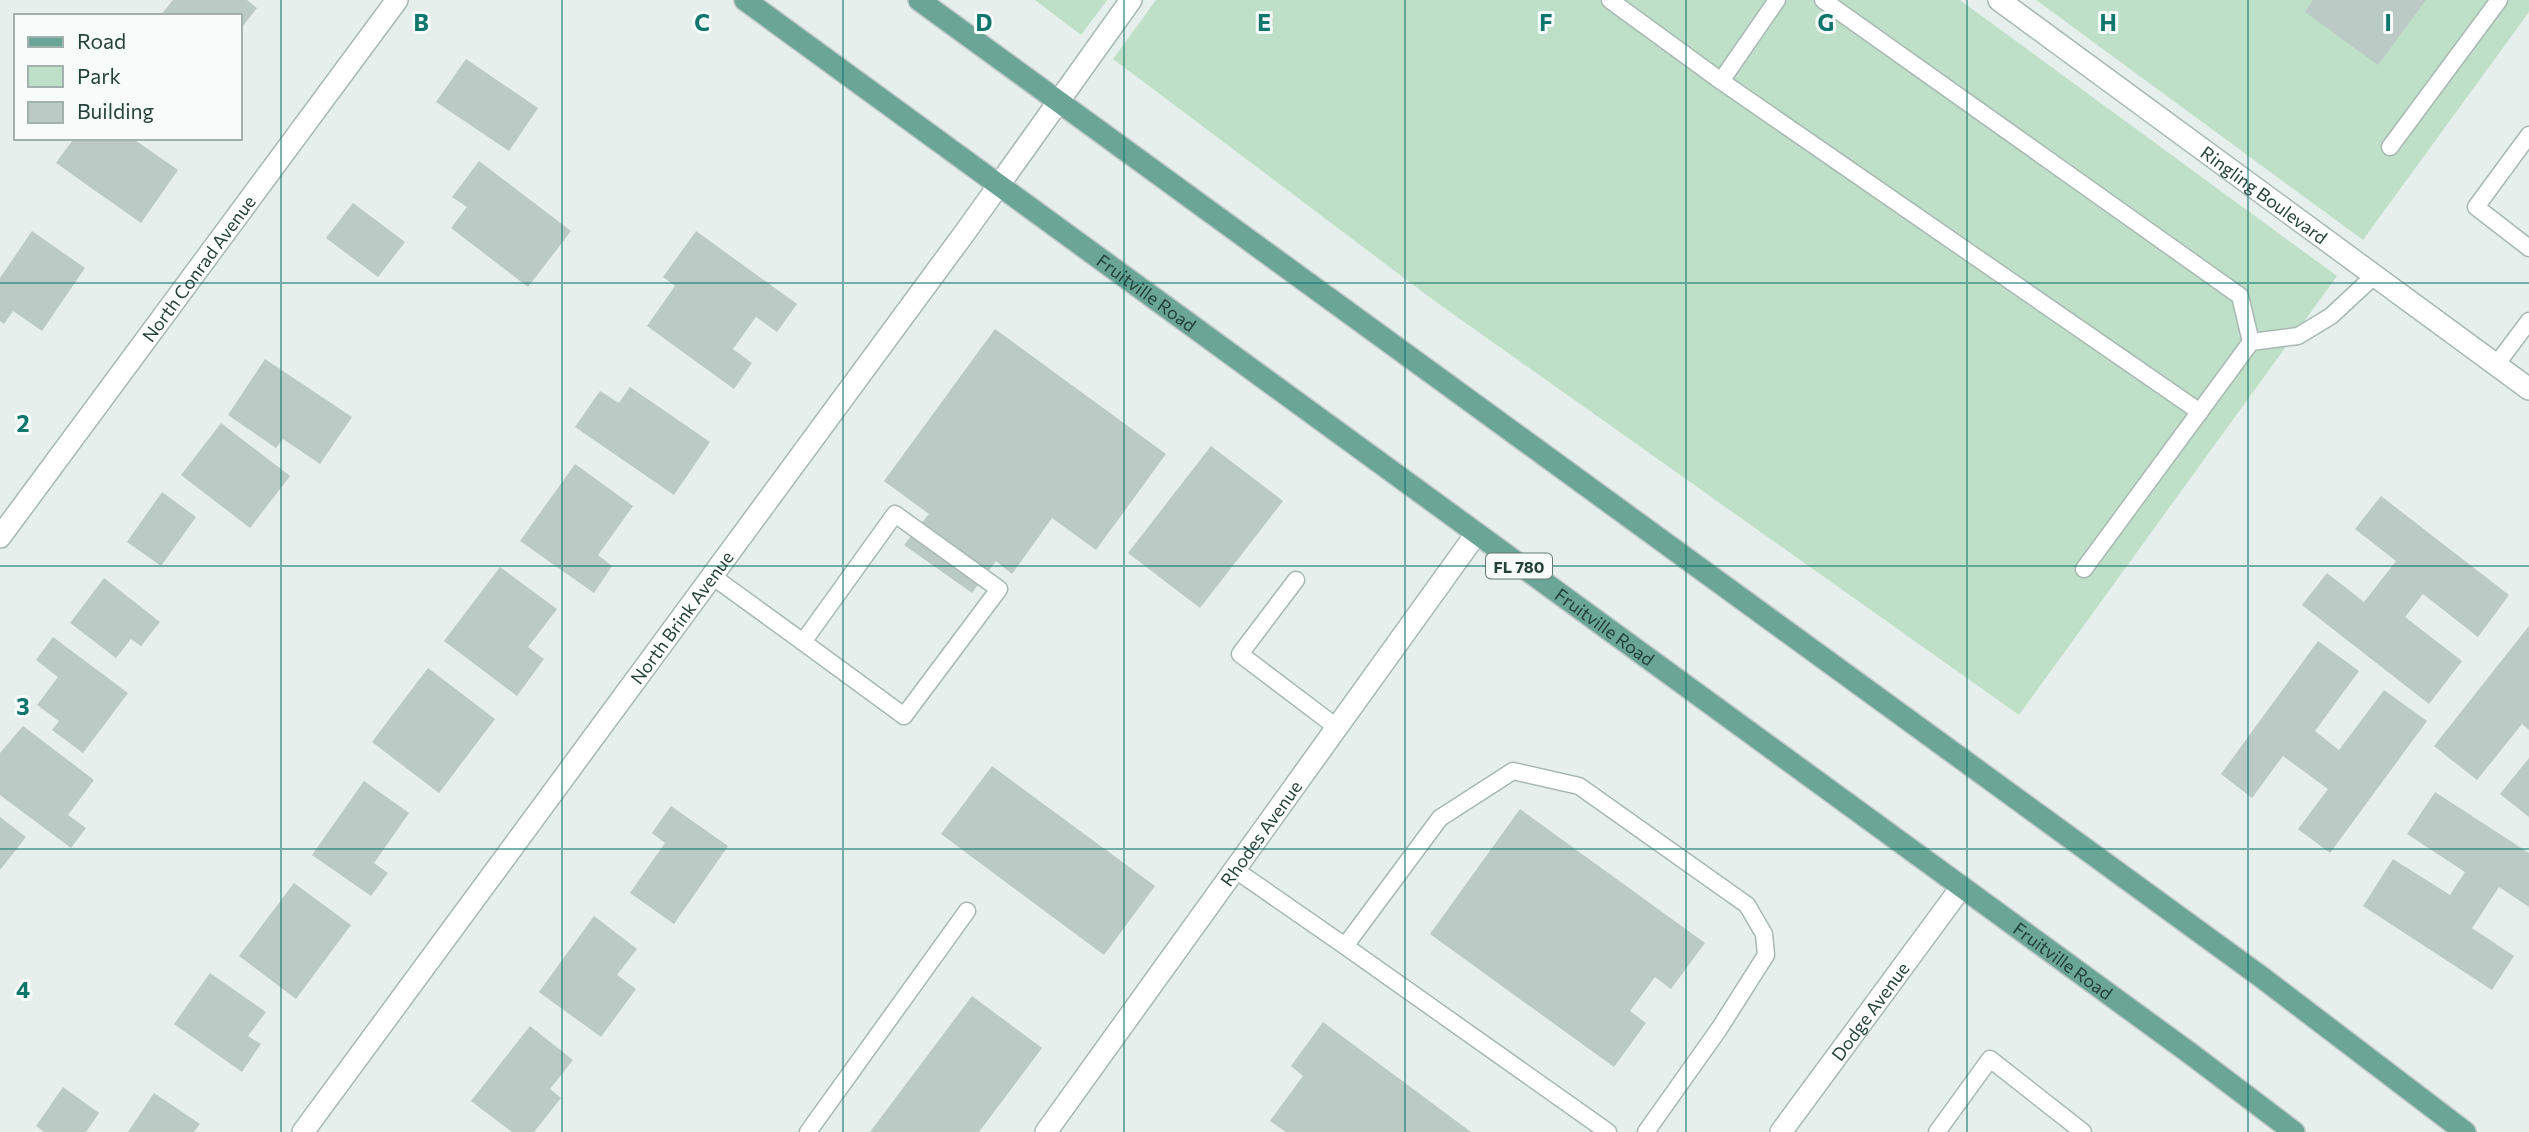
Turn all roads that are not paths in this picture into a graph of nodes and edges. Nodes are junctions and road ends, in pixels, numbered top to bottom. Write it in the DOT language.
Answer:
graph roads {
  1 [pos="397,0"];
  2 [pos="745,0"];
  3 [pos="919,0"];
  4 [pos="1131,0"];
  5 [pos="1610,0"];
  6 [pos="1777,0"];
  7 [pos="1824,0"];
  8 [pos="1999,0"];
  9 [pos="2499,0"];
  10 [pos="1721,81"];
  11 [pos="1060,102"];
  12 [pos="2529,135"];
  13 [pos="2390,147"];
  14 [pos="1000,185"];
  15 [pos="2529,248"];
  16 [pos="2374,276"];
  17 [pos="2529,321"];
  18 [pos="2251,342"];
  19 [pos="2496,365"];
  20 [pos="2529,389"];
  21 [pos="2200,412"];
  22 [pos="1476,534"];
  23 [pos="0,537"];
  24 [pos="2084,569"];
  25 [pos="712,576"];
  26 [pos="1296,580"];
  27 [pos="803,642"];
  28 [pos="1335,726"];
  29 [pos="1234,869"];
  30 [pos="1960,888"];
  31 [pos="967,911"];
  32 [pos="1345,946"];
  33 [pos="303,1132"];
  34 [pos="808,1132"];
  35 [pos="1046,1132"];
  36 [pos="1608,1132"];
  37 [pos="1646,1132"];
  38 [pos="1781,1132"];
  39 [pos="1937,1132"];
  40 [pos="2083,1132"];
  41 [pos="2294,1132"];
  42 [pos="2465,1132"];
  1 -- 23 [label="street, North Conrad Avenue"];
  2 -- 14 [label="main road, Fruitville Road / FL 780"];
  3 -- 11 [label="main road"];
  4 -- 11 [label="street, North Brink Avenue"];
  5 -- 10 [label="lane"];
  6 -- 10 [label="lane"];
  7 -- 18 [label="lane"];
  8 -- 16 [label="street, Ringling Boulevard"];
  9 -- 13 [label="lane"];
  10 -- 21 [label="lane"];
  11 -- 14 [label="street, North Brink Avenue"];
  11 -- 42 [label="main road"];
  12 -- 15 [label="lane"];
  14 -- 22 [label="main road, Fruitville Road / FL 780"];
  14 -- 25 [label="street, North Brink Avenue"];
  16 -- 18 [label="lane"];
  16 -- 19 [label="street, Ringling Boulevard"];
  17 -- 19 [label="lane"];
  18 -- 21 [label="lane"];
  19 -- 20 [label="street, Ringling Boulevard"];
  21 -- 24 [label="lane"];
  22 -- 28 [label="street, Rhodes Avenue"];
  22 -- 30 [label="main road, Fruitville Road / FL 780"];
  25 -- 27 [label="lane"];
  25 -- 33 [label="street, North Brink Avenue"];
  26 -- 28 [label="lane"];
  27 -- 27 [label="lane"];
  28 -- 29 [label="street, Rhodes Avenue"];
  29 -- 32 [label="lane"];
  29 -- 35 [label="street, Rhodes Avenue"];
  30 -- 38 [label="street, Dodge Avenue"];
  30 -- 41 [label="main road, Fruitville Road / FL 780"];
  31 -- 34 [label="lane"];
  32 -- 36 [label="lane"];
  32 -- 37 [label="lane"];
  39 -- 40 [label="lane"];
}
